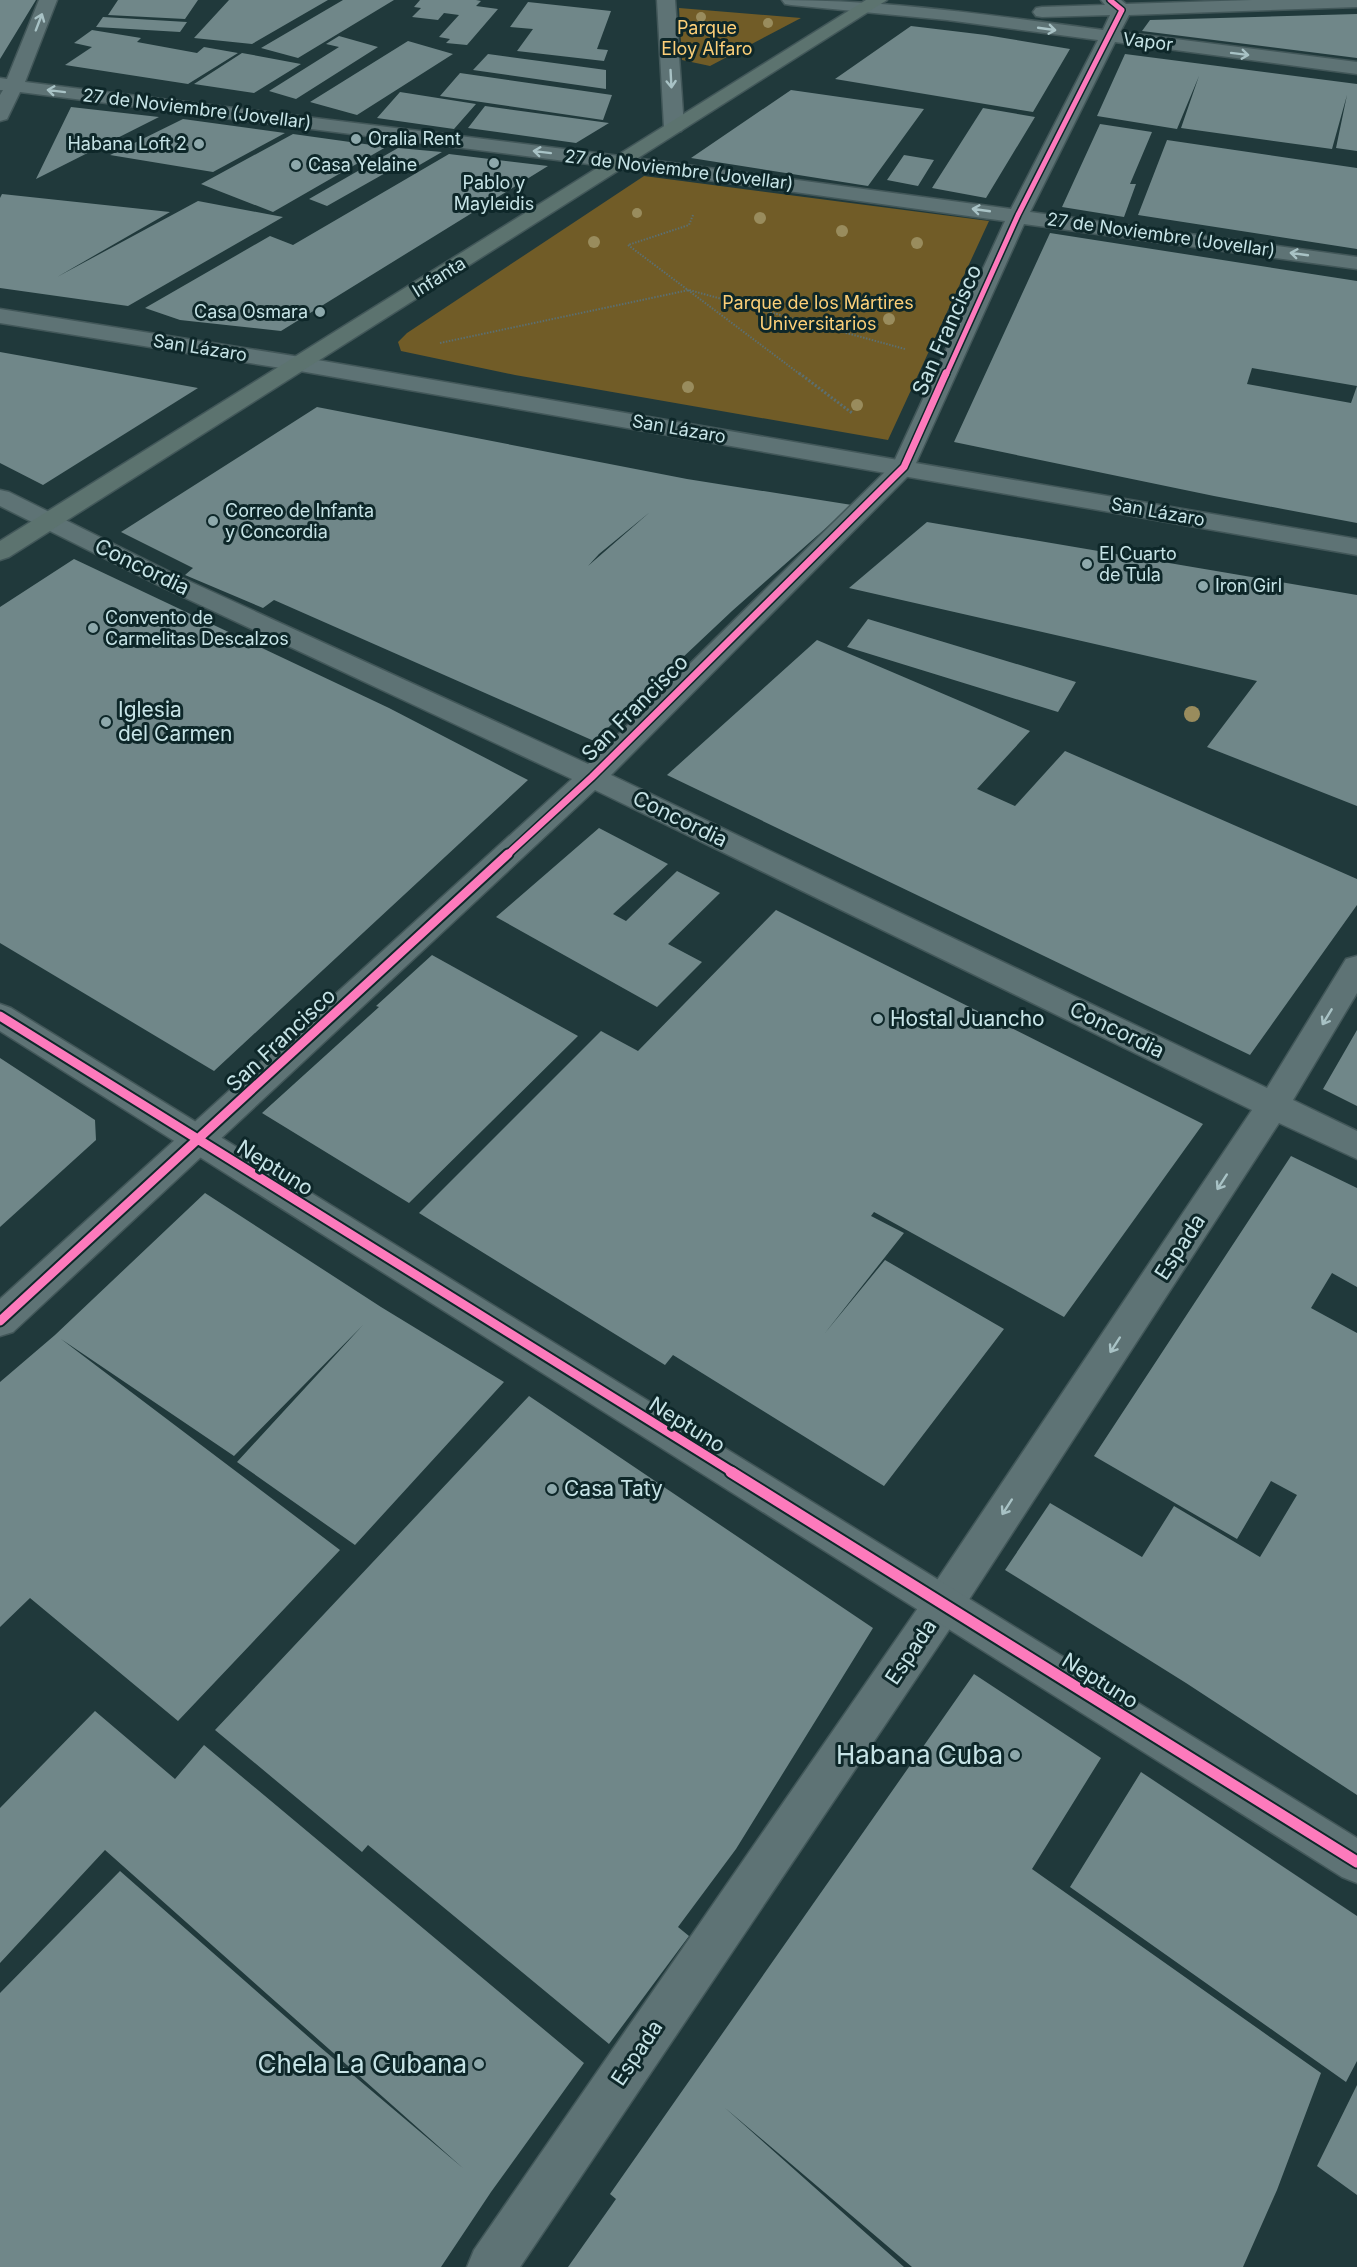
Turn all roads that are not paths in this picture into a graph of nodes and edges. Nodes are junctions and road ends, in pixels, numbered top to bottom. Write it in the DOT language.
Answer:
graph roads {
  1 [pos="48,0"];
  2 [pos="666,0"];
  3 [pos="791,0"];
  4 [pos="1357,2"];
  5 [pos="873,3"];
  6 [pos="1116,5"];
  7 [pos="947,15"];
  8 [pos="1108,37"];
  9 [pos="1357,68"];
  10 [pos="7,85"];
  11 [pos="0,115"];
  12 [pos="674,127"];
  13 [pos="620,162"];
  14 [pos="1018,215"];
  15 [pos="1357,262"];
  16 [pos="0,316"];
  17 [pos="300,364"];
  18 [pos="904,467"];
  19 [pos="0,497"];
  20 [pos="50,520"];
  21 [pos="1357,547"];
  22 [pos="0,552"];
  23 [pos="592,777"];
  24 [pos="1357,967"];
  25 [pos="0,1016"];
  26 [pos="1273,1105"];
  27 [pos="198,1141"];
  28 [pos="1357,1146"];
  29 [pos="0,1321"];
  30 [pos="943,1605"];
  31 [pos="1357,1862"];
  32 [pos="491,2267"];
  10 -- 1 [label="street, one-way"];
  2 -- 12 [label="street, one-way"];
  3 -- 5 [label="street, Vapor"];
  4 -- 6 [label="street"];
  5 -- 7 [label="street, Vapor"];
  5 -- 12 [label="main road, Infanta"];
  6 -- 7 [label="street"];
  6 -- 8 [label="street, San Francisco"];
  7 -- 8 [label="street, Vapor, one-way"];
  8 -- 9 [label="street, Vapor, one-way"];
  8 -- 14 [label="street, San Francisco"];
  10 -- 11 [label="street"];
  13 -- 10 [label="street, 27 de Noviembre (Jovellar), one-way"];
  12 -- 13 [label="main road, Infanta"];
  14 -- 13 [label="street, 27 de Noviembre (Jovellar), one-way"];
  13 -- 17 [label="main road, Infanta"];
  15 -- 14 [label="street, 27 de Noviembre (Jovellar), one-way"];
  14 -- 18 [label="street, San Francisco"];
  16 -- 17 [label="street, San Lázaro"];
  17 -- 18 [label="street, San Lázaro"];
  17 -- 20 [label="main road, Infanta"];
  18 -- 21 [label="street, San Lázaro"];
  18 -- 23 [label="street, San Francisco"];
  19 -- 20 [label="street, Concordia"];
  20 -- 22 [label="main road, Infanta"];
  20 -- 23 [label="street, Concordia"];
  23 -- 26 [label="street, Concordia"];
  23 -- 27 [label="street, San Francisco"];
  24 -- 26 [label="street, Espada, one-way"];
  25 -- 27 [label="street, Neptuno"];
  26 -- 28 [label="street, Concordia"];
  26 -- 30 [label="street, Espada, one-way"];
  27 -- 29 [label="street, San Francisco"];
  27 -- 30 [label="street, Neptuno"];
  30 -- 31 [label="street, Neptuno"];
  30 -- 32 [label="street, Espada"];
}
